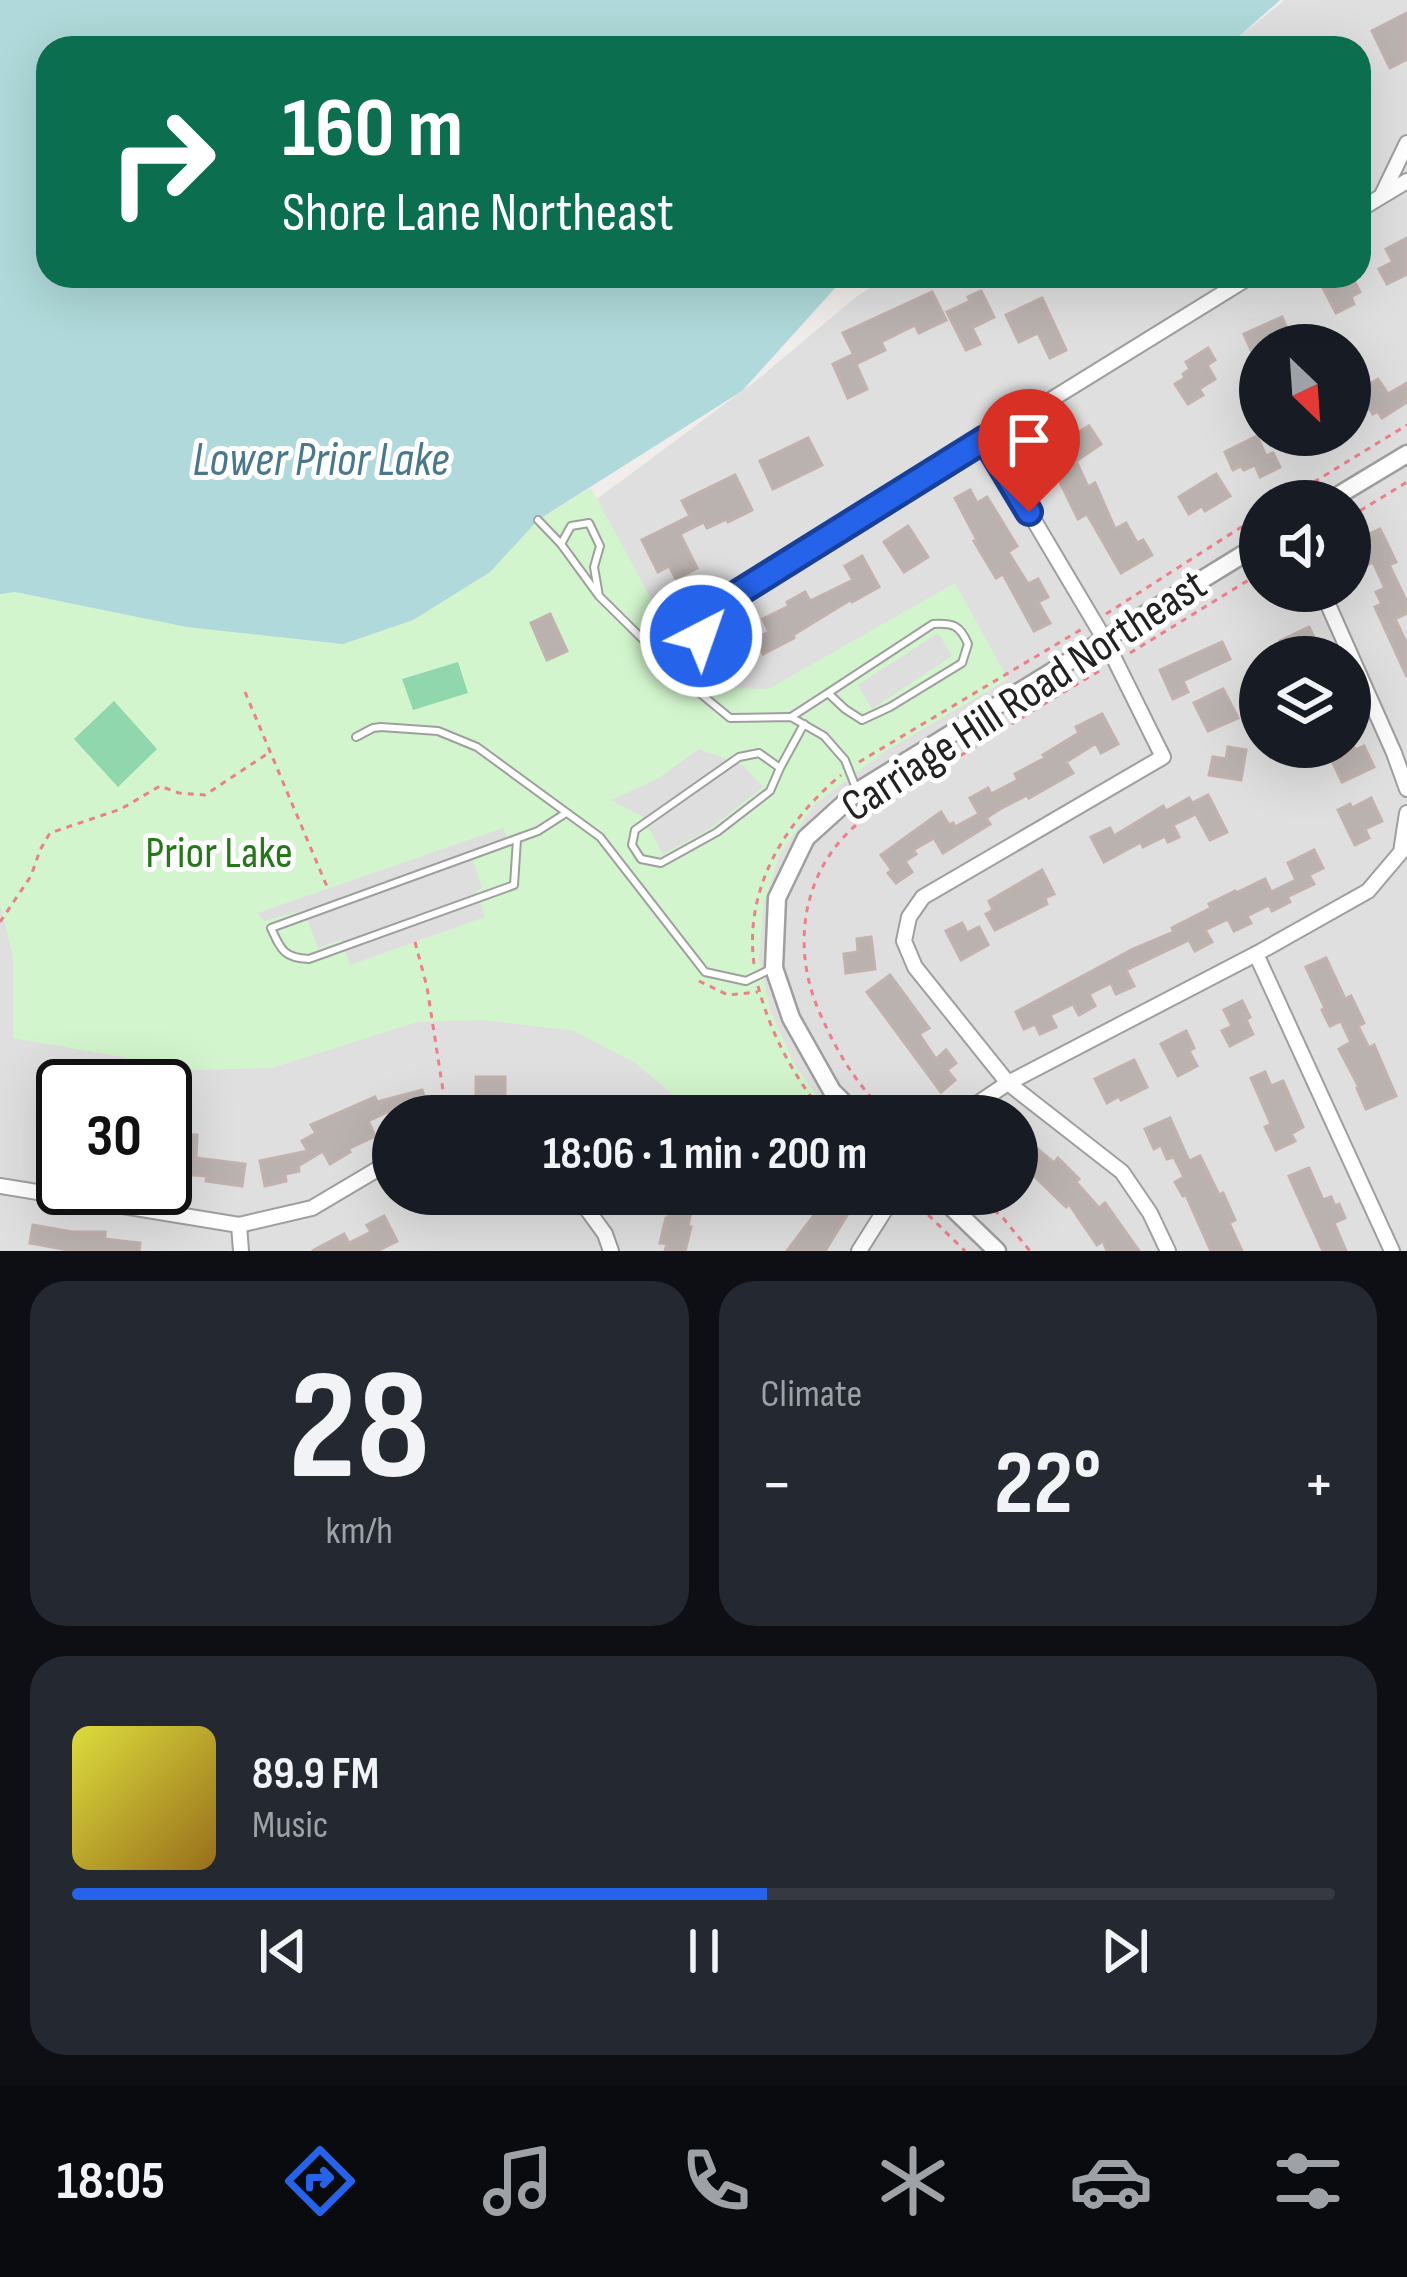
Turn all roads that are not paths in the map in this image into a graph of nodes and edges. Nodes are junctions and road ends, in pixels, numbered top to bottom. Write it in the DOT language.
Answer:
graph roads {
  1 [pos="1407,143"];
  2 [pos="1407,181"];
  3 [pos="1382,195"];
  4 [pos="1371,202"];
  5 [pos="1230,288"];
  6 [pos="985,439"];
  7 [pos="1407,454"];
  8 [pos="1364,480"];
  9 [pos="538,520"];
  10 [pos="562,544"];
  11 [pos="1239,557"];
  12 [pos="599,596"];
  13 [pos="1331,612"];
  14 [pos="701,636"];
  15 [pos="1105,640"];
  16 [pos="828,693"];
  17 [pos="791,717"];
  18 [pos="804,724"];
  19 [pos="356,737"];
  20 [pos="780,768"];
  21 [pos="1407,789"];
  22 [pos="858,791"];
  23 [pos="566,813"];
  24 [pos="1407,814"];
  25 [pos="517,839"];
  26 [pos="1256,954"];
  27 [pos="774,968"];
  28 [pos="1008,1083"];
  29 [pos="836,1095"];
  30 [pos="990,1095"];
  31 [pos="372,1172"];
  32 [pos="0,1185"];
  33 [pos="591,1215"];
  34 [pos="882,1215"];
  35 [pos="960,1215"];
  36 [pos="239,1225"];
  37 [pos="241,1251"];
  38 [pos="611,1251"];
  39 [pos="859,1251"];
  40 [pos="997,1251"];
  41 [pos="1168,1251"];
  42 [pos="1392,1251"];
  1 -- 3 [label="street"];
  2 -- 3 [label="street"];
  3 -- 4 [label="street"];
  5 -- 6 [label="street"];
  6 -- 14 [label="street"];
  6 -- 15 [label="street"];
  7 -- 8 [label="street"];
  9 -- 10 [label="lane"];
  10 -- 12 [label="lane"];
  10 -- 12 [label="lane"];
  11 -- 15 [label="street, Carriage Hill Road Northeast"];
  12 -- 17 [label="lane"];
  13 -- 21 [label="street"];
  15 -- 22 [label="street, Carriage Hill Road Northeast"];
  15 -- 28 [label="street"];
  16 -- 16 [label="lane"];
  16 -- 17 [label="lane"];
  17 -- 18 [label="lane"];
  18 -- 20 [label="lane"];
  18 -- 22 [label="lane"];
  19 -- 23 [label="lane"];
  20 -- 20 [label="lane"];
  22 -- 27 [label="street, Carriage Hill Road Northeast"];
  23 -- 25 [label="lane"];
  23 -- 27 [label="lane"];
  24 -- 26 [label="street"];
  25 -- 25 [label="lane"];
  26 -- 28 [label="street"];
  26 -- 42 [label="street"];
  27 -- 29 [label="street, Carriage Hill Road Northeast"];
  28 -- 30 [label="street"];
  28 -- 41 [label="street"];
  31 -- 36 [label="street"];
  32 -- 36 [label="street"];
  33 -- 38 [label="street"];
  34 -- 39 [label="street"];
  35 -- 40 [label="street"];
  36 -- 37 [label="street"];
}
